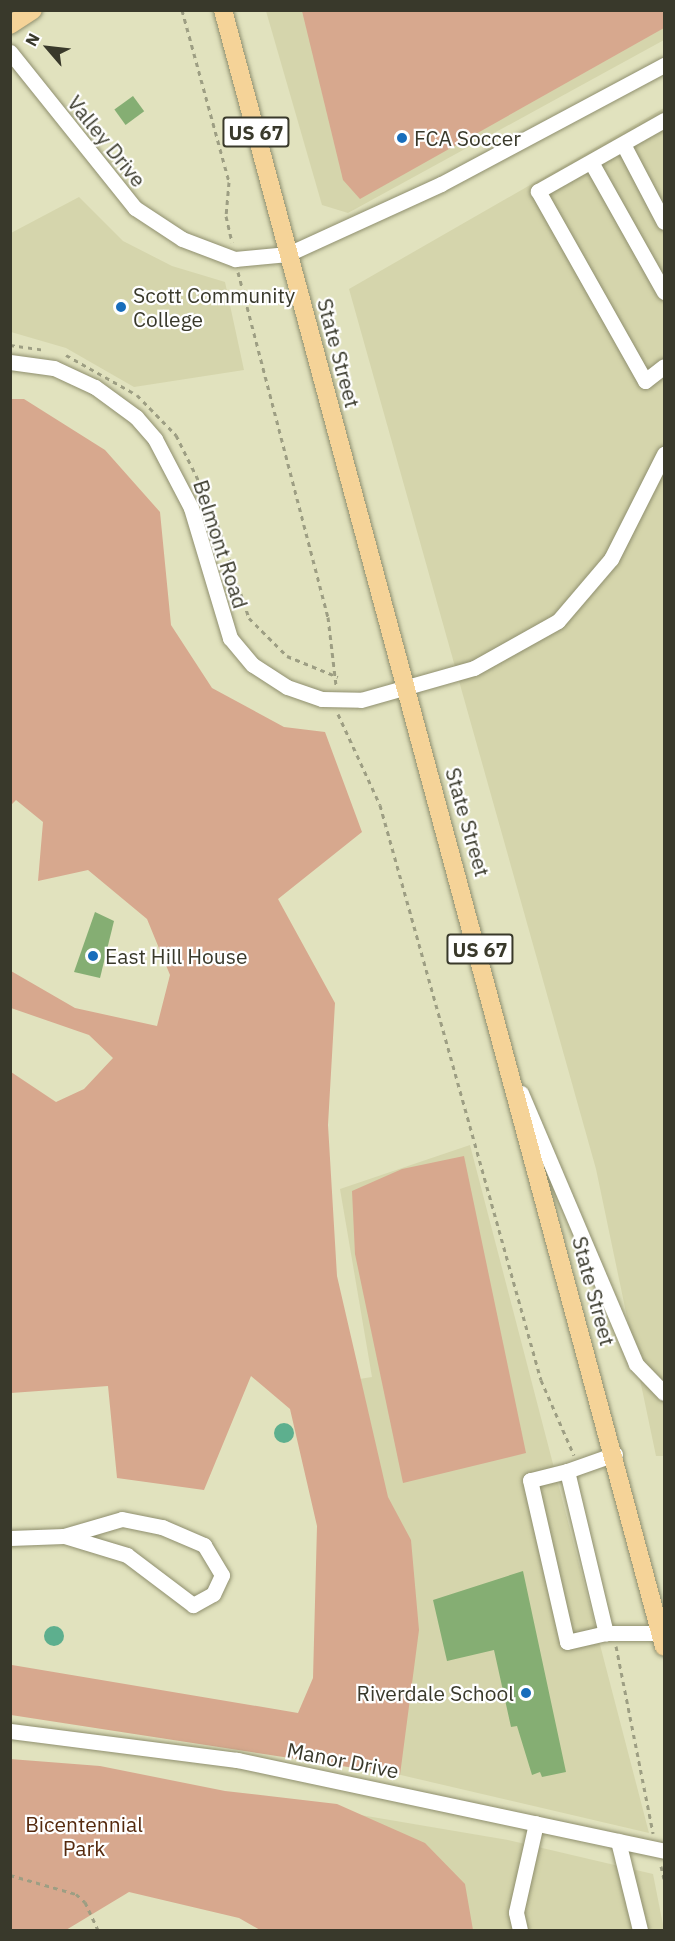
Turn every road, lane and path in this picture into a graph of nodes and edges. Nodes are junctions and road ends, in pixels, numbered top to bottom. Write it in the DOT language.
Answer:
graph roads {
  1 [pos="33,10"];
  2 [pos="182,10"];
  3 [pos="223,10"];
  4 [pos="10,25"];
  5 [pos="10,52"];
  6 [pos="664,65"];
  7 [pos="662,127"];
  8 [pos="623,144"];
  9 [pos="591,162"];
  10 [pos="664,222"];
  11 [pos="288,254"];
  12 [pos="235,259"];
  13 [pos="664,292"];
  14 [pos="10,362"];
  15 [pos="664,366"];
  16 [pos="664,454"];
  17 [pos="405,684"];
  18 [pos="333,699"];
  19 [pos="513,1074"];
  20 [pos="664,1393"];
  21 [pos="615,1454"];
  22 [pos="574,1468"];
  23 [pos="64,1536"];
  24 [pos="10,1538"];
  25 [pos="610,1633"];
  26 [pos="663,1640"];
  27 [pos="10,1731"];
  28 [pos="536,1823"];
  29 [pos="618,1841"];
  30 [pos="660,1850"];
  31 [pos="10,1875"];
  32 [pos="664,1879"];
  33 [pos="98,1930"];
  34 [pos="520,1930"];
  35 [pos="640,1930"];
  1 -- 4 [label="main road"];
  2 -- 12 [label="path"];
  3 -- 11 [label="main road, State Street / US 67"];
  5 -- 12 [label="street, Valley Drive"];
  6 -- 11 [label="street, Valley Drive"];
  7 -- 8 [label="street"];
  8 -- 9 [label="street"];
  8 -- 10 [label="street"];
  9 -- 13 [label="street"];
  9 -- 15 [label="street"];
  11 -- 12 [label="street, Valley Drive"];
  11 -- 17 [label="main road, State Street / US 67"];
  12 -- 18 [label="path"];
  14 -- 18 [label="street, Belmont Road"];
  16 -- 17 [label="street, Belmont Road"];
  17 -- 18 [label="street, Belmont Road"];
  17 -- 19 [label="main road, State Street / US 67"];
  18 -- 22 [label="path"];
  19 -- 20 [label="street"];
  19 -- 21 [label="main road, State Street / US 67"];
  21 -- 22 [label="street"];
  21 -- 26 [label="main road, State Street / US 67"];
  22 -- 25 [label="street"];
  22 -- 25 [label="street"];
  23 -- 23 [label="street"];
  23 -- 24 [label="street"];
  25 -- 26 [label="street"];
  25 -- 30 [label="path"];
  27 -- 28 [label="street, Manor Drive"];
  28 -- 29 [label="street, Manor Drive"];
  28 -- 34 [label="street"];
  29 -- 30 [label="street, Manor Drive"];
  29 -- 35 [label="street"];
  30 -- 32 [label="path"];
  31 -- 33 [label="path"];
}
